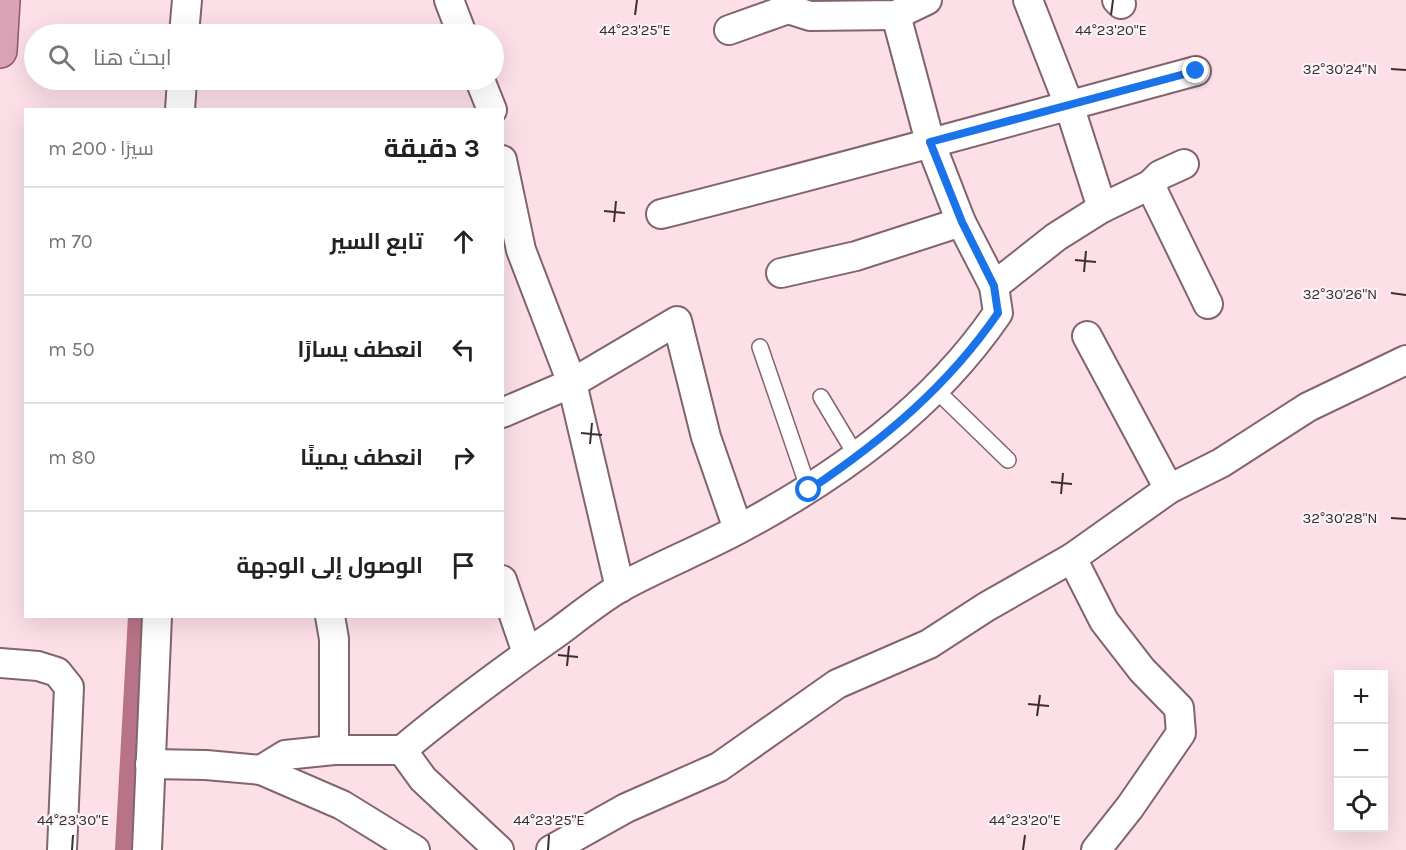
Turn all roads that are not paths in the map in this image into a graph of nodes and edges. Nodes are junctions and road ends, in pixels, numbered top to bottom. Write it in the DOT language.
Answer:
graph roads {
  1 [pos="3,0"];
  2 [pos="186,0"];
  3 [pos="449,0"];
  4 [pos="927,0"];
  5 [pos="1028,0"];
  6 [pos="896,15"];
  7 [pos="185,24"];
  8 [pos="458,24"];
  9 [pos="729,30"];
  10 [pos="0,51"];
  11 [pos="1196,71"];
  12 [pos="181,90"];
  13 [pos="484,90"];
  14 [pos="1069,105"];
  15 [pos="180,108"];
  16 [pos="491,108"];
  17 [pos="930,142"];
  18 [pos="1184,164"];
  19 [pos="504,169"];
  20 [pos="1150,185"];
  21 [pos="1102,208"];
  22 [pos="661,214"];
  23 [pos="962,222"];
  24 [pos="781,273"];
  25 [pos="994,286"];
  26 [pos="1208,304"];
  27 [pos="1087,336"];
  28 [pos="760,347"];
  29 [pos="1406,360"];
  30 [pos="572,382"];
  31 [pos="936,390"];
  32 [pos="820,397"];
  33 [pos="504,412"];
  34 [pos="857,457"];
  35 [pos="1008,460"];
  36 [pos="1169,489"];
  37 [pos="809,490"];
  38 [pos="738,529"];
  39 [pos="1072,558"];
  40 [pos="504,586"];
  41 [pos="620,588"];
  42 [pos="157,618"];
  43 [pos="330,618"];
  44 [pos="527,654"];
  45 [pos="0,663"];
  46 [pos="334,750"];
  47 [pos="402,750"];
  48 [pos="150,764"];
  49 [pos="261,770"];
  50 [pos="62,850"];
  51 [pos="147,850"];
  52 [pos="415,850"];
  53 [pos="499,850"];
  54 [pos="551,850"];
  55 [pos="1096,850"];
  1 -- 10 [label="main road"];
  2 -- 7 [label="street"];
  3 -- 8 [label="street"];
  4 -- 6 [label="street"];
  5 -- 14 [label="street"];
  6 -- 9 [label="street"];
  6 -- 17 [label="street"];
  11 -- 14 [label="street"];
  12 -- 15 [label="street"];
  13 -- 16 [label="street"];
  14 -- 17 [label="street"];
  14 -- 21 [label="street"];
  17 -- 22 [label="street"];
  17 -- 23 [label="street"];
  18 -- 20 [label="street"];
  19 -- 30 [label="street"];
  20 -- 21 [label="street"];
  20 -- 26 [label="street"];
  21 -- 25 [label="street"];
  23 -- 24 [label="street"];
  23 -- 25 [label="street"];
  25 -- 31 [label="street"];
  27 -- 36 [label="street"];
  28 -- 37 [label="lane"];
  29 -- 36 [label="street"];
  30 -- 33 [label="street"];
  30 -- 38 [label="street"];
  30 -- 41 [label="street"];
  31 -- 34 [label="street"];
  31 -- 35 [label="lane"];
  32 -- 34 [label="lane"];
  34 -- 37 [label="street"];
  36 -- 39 [label="street"];
  37 -- 38 [label="street"];
  38 -- 41 [label="street"];
  39 -- 54 [label="street"];
  39 -- 55 [label="street"];
  40 -- 44 [label="street"];
  41 -- 44 [label="street"];
  42 -- 48 [label="street"];
  43 -- 46 [label="street"];
  44 -- 47 [label="street"];
  45 -- 50 [label="street"];
  46 -- 47 [label="street"];
  46 -- 49 [label="street"];
  47 -- 53 [label="street"];
  48 -- 49 [label="street"];
  48 -- 51 [label="street"];
  49 -- 52 [label="street"];
}
